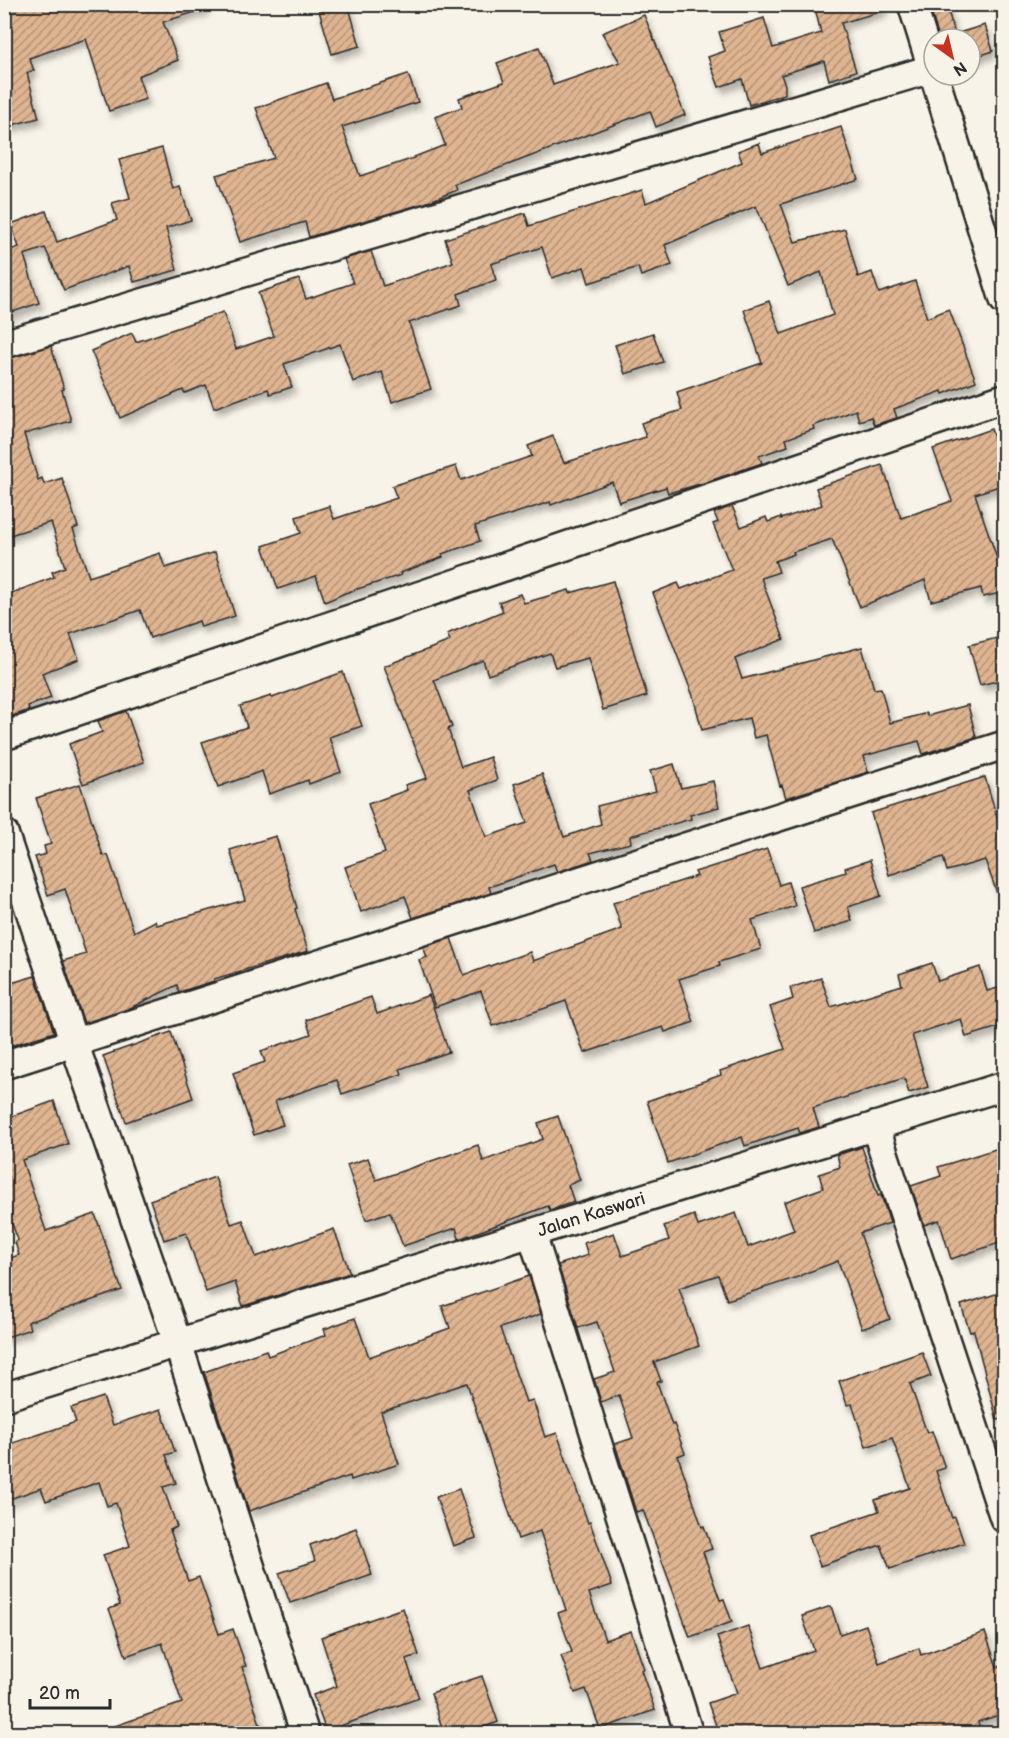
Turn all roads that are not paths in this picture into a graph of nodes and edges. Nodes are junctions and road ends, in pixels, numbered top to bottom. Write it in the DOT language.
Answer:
graph roads {
  1 [pos="912,4"];
  2 [pos="922,38"];
  3 [pos="922,72"];
  4 [pos="937,87"];
  5 [pos="1005,300"];
  6 [pos="4,344"];
  7 [pos="1005,398"];
  8 [pos="4,735"];
  9 [pos="1005,745"];
  10 [pos="4,833"];
  11 [pos="74,1043"];
  12 [pos="4,1065"];
  13 [pos="1005,1086"];
  14 [pos="875,1126"];
  15 [pos="532,1234"];
  16 [pos="178,1344"];
  17 [pos="4,1397"];
  18 [pos="1005,1518"];
  19 [pos="305,1734"];
  20 [pos="689,1734"];
  1 -- 2 [label="street"];
  3 -- 6 [label="street"];
  4 -- 5 [label="street"];
  7 -- 8 [label="street"];
  9 -- 11 [label="street"];
  10 -- 11 [label="street"];
  11 -- 12 [label="street"];
  11 -- 16 [label="street"];
  13 -- 14 [label="street, Jalan Kaswari"];
  14 -- 15 [label="street, Jalan Kaswari"];
  14 -- 18 [label="street"];
  15 -- 16 [label="street, Jalan Kaswari"];
  15 -- 20 [label="street"];
  16 -- 17 [label="street, Jalan Kaswari"];
  16 -- 19 [label="street"];
}
